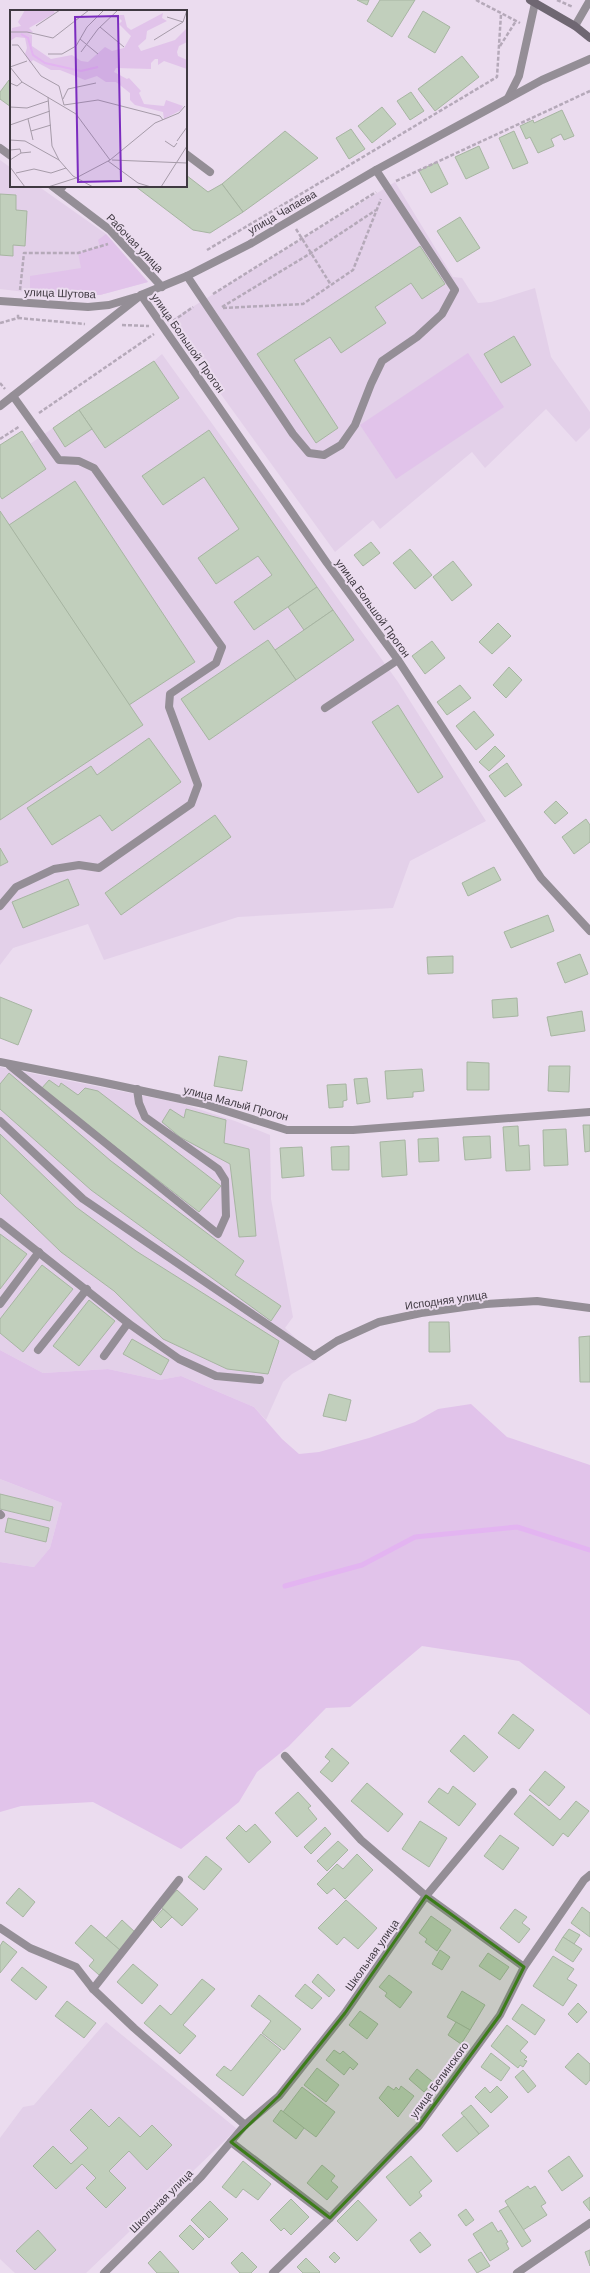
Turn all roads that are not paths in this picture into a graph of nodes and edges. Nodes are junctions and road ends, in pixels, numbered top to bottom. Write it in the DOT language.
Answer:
graph roads {
  1 [pos="590,0"];
  2 [pos="532,2"];
  3 [pos="575,26"];
  4 [pos="590,38"];
  5 [pos="590,59"];
  6 [pos="508,98"];
  7 [pos="0,148"];
  8 [pos="10,155"];
  9 [pos="187,155"];
  10 [pos="376,170"];
  11 [pos="210,172"];
  12 [pos="58,188"];
  13 [pos="187,276"];
  14 [pos="162,287"];
  15 [pos="141,296"];
  16 [pos="0,301"];
  17 [pos="13,396"];
  18 [pos="0,406"];
  19 [pos="398,660"];
  20 [pos="325,708"];
  21 [pos="0,906"];
  22 [pos="590,931"];
  23 [pos="0,1062"];
  24 [pos="10,1066"];
  25 [pos="137,1090"];
  26 [pos="590,1112"];
  27 [pos="0,1121"];
  28 [pos="1,1223"];
  29 [pos="39,1252"];
  30 [pos="87,1289"];
  31 [pos="0,1304"];
  32 [pos="590,1308"];
  33 [pos="128,1323"];
  34 [pos="38,1350"];
  35 [pos="104,1356"];
  36 [pos="260,1380"];
  37 [pos="285,1756"];
  38 [pos="513,1792"];
  39 [pos="590,1875"];
  40 [pos="179,1880"];
  41 [pos="426,1896"];
  42 [pos="0,1928"];
  43 [pos="524,1967"];
  44 [pos="93,1989"];
  45 [pos="245,2125"];
  46 [pos="231,2142"];
  47 [pos="330,2218"];
  48 [pos="590,2223"];
  49 [pos="104,2273"];
  50 [pos="273,2273"];
  51 [pos="517,2273"];
  1 -- 3 [label="street"];
  2 -- 3 [label="main road"];
  2 -- 6 [label="street"];
  3 -- 4 [label="main road"];
  5 -- 6 [label="street, улица Чапаева"];
  6 -- 10 [label="street, улица Чапаева"];
  7 -- 8 [label="street"];
  9 -- 11 [label="street"];
  10 -- 13 [label="street, улица Чапаева"];
  10 -- 13 [label="street"];
  12 -- 14 [label="street, Рабочая улица"];
  13 -- 14 [label="street, улица Чапаева"];
  14 -- 15 [label="street, улица Чапаева"];
  15 -- 16 [label="street, улица Шутова"];
  15 -- 17 [label="street, улица Чапаева"];
  15 -- 19 [label="street, улица Большой Прогон"];
  17 -- 18 [label="street, улица Чапаева"];
  17 -- 21 [label="street"];
  19 -- 20 [label="street"];
  19 -- 22 [label="street, улица Большой Прогон"];
  23 -- 24 [label="street, улица Малый Прогон"];
  24 -- 25 [label="street, улица Малый Прогон"];
  24 -- 25 [label="street"];
  25 -- 26 [label="street, улица Малый Прогон"];
  27 -- 32 [label="street, Исподняя улица"];
  28 -- 29 [label="street"];
  29 -- 30 [label="street"];
  29 -- 31 [label="street"];
  30 -- 33 [label="street"];
  30 -- 34 [label="street"];
  33 -- 35 [label="street"];
  33 -- 36 [label="street"];
  37 -- 41 [label="street"];
  38 -- 41 [label="street, Школьная улица"];
  39 -- 43 [label="street, улица Белинского"];
  40 -- 44 [label="street"];
  41 -- 43 [label="street"];
  41 -- 45 [label="street, Школьная улица"];
  42 -- 44 [label="street"];
  43 -- 47 [label="street, улица Белинского"];
  44 -- 45 [label="street"];
  45 -- 46 [label="street, Школьная улица"];
  46 -- 47 [label="street"];
  46 -- 49 [label="street, Школьная улица"];
  47 -- 50 [label="street, улица Белинского"];
  48 -- 51 [label="street"];
}
